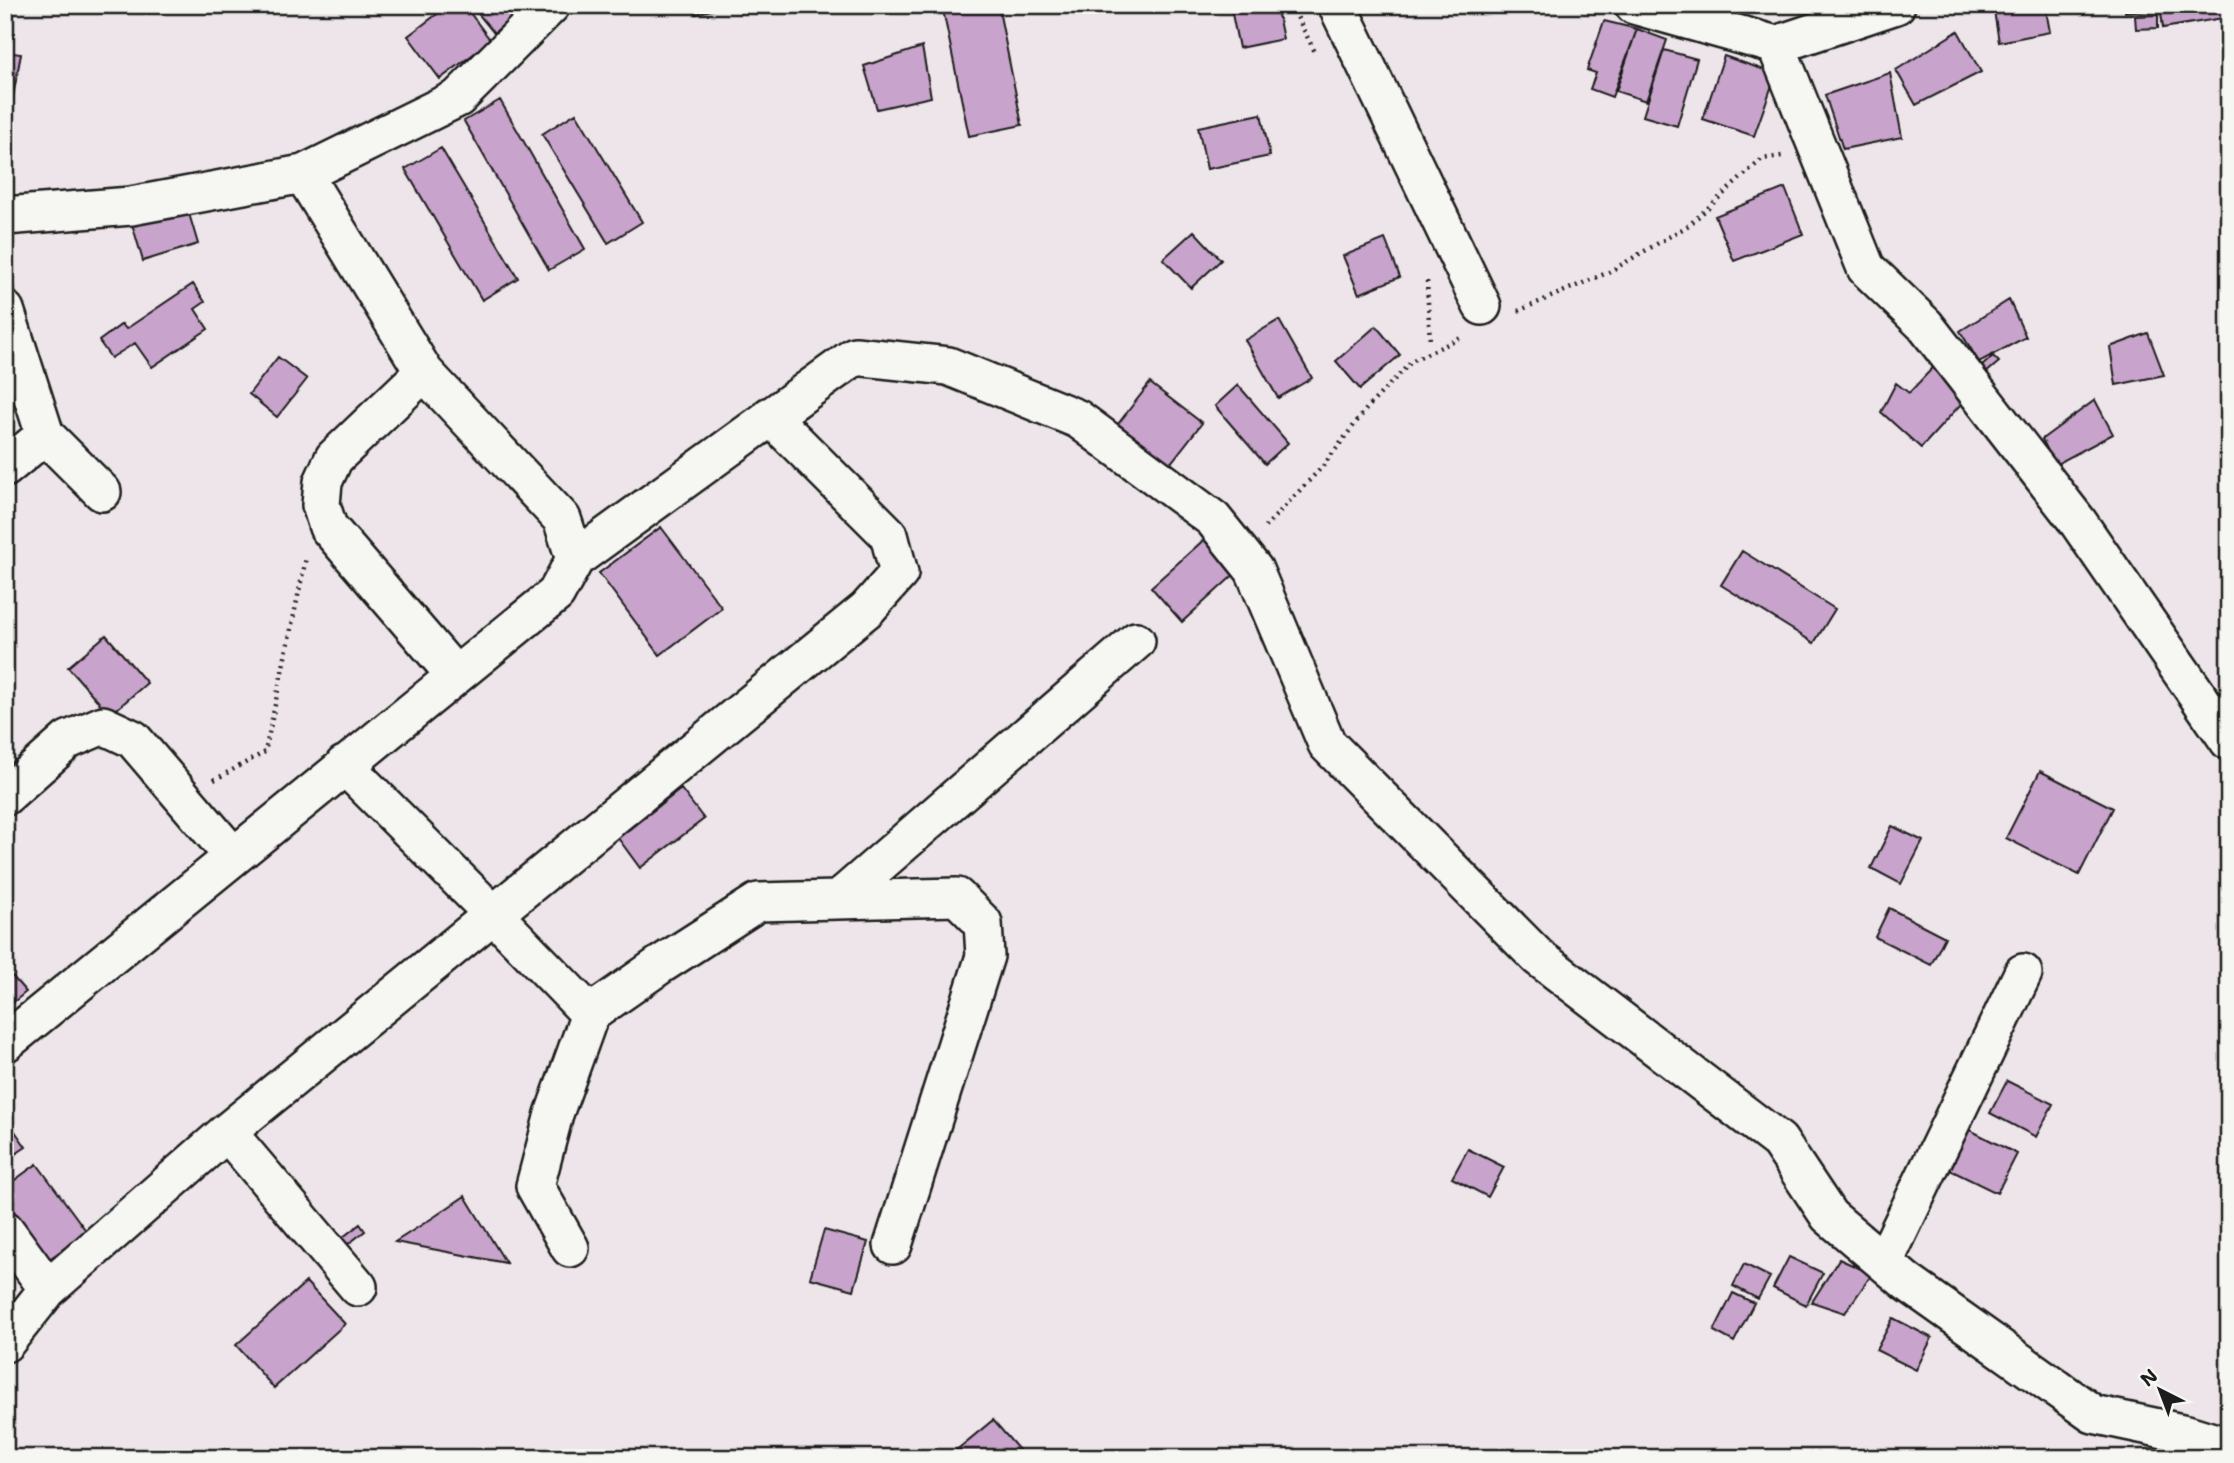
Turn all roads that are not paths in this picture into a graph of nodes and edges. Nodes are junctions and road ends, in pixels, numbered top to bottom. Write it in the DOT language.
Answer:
graph roads {
  1 [pos="551,5"];
  2 [pos="1337,5"];
  3 [pos="1634,5"];
  4 [pos="1896,5"];
  5 [pos="1776,45"];
  6 [pos="303,174"];
  7 [pos="5,216"];
  8 [pos="1482,306"];
  9 [pos="5,310"];
  10 [pos="424,372"];
  11 [pos="771,416"];
  12 [pos="45,435"];
  13 [pos="5,468"];
  14 [pos="102,492"];
  15 [pos="575,559"];
  16 [pos="1136,641"];
  17 [pos="454,675"];
  18 [pos="2229,741"];
  19 [pos="344,765"];
  20 [pos="5,796"];
  21 [pos="233,856"];
  22 [pos="839,899"];
  23 [pos="494,915"];
  24 [pos="2023,973"];
  25 [pos="590,1014"];
  26 [pos="5,1043"];
  27 [pos="227,1132"];
  28 [pos="5,1230"];
  29 [pos="893,1245"];
  30 [pos="570,1248"];
  31 [pos="1884,1262"];
  32 [pos="358,1287"];
  33 [pos="48,1289"];
  34 [pos="5,1343"];
  35 [pos="2225,1450"];
  1 -- 6 [label="street"];
  2 -- 8 [label="street"];
  3 -- 5 [label="street"];
  4 -- 5 [label="street"];
  5 -- 18 [label="street"];
  6 -- 7 [label="street"];
  6 -- 10 [label="street"];
  9 -- 12 [label="street"];
  10 -- 15 [label="street"];
  10 -- 17 [label="street"];
  11 -- 15 [label="street"];
  11 -- 23 [label="street"];
  11 -- 31 [label="street"];
  12 -- 13 [label="street"];
  12 -- 14 [label="street"];
  15 -- 17 [label="street"];
  16 -- 22 [label="street"];
  17 -- 19 [label="street"];
  19 -- 21 [label="street"];
  19 -- 23 [label="street"];
  20 -- 21 [label="street"];
  21 -- 26 [label="street"];
  22 -- 25 [label="street"];
  22 -- 29 [label="street"];
  23 -- 25 [label="street"];
  23 -- 27 [label="street"];
  24 -- 31 [label="street"];
  25 -- 30 [label="street"];
  27 -- 32 [label="street"];
  27 -- 33 [label="street"];
  28 -- 33 [label="street"];
  31 -- 35 [label="street"];
  33 -- 34 [label="street"];
}
